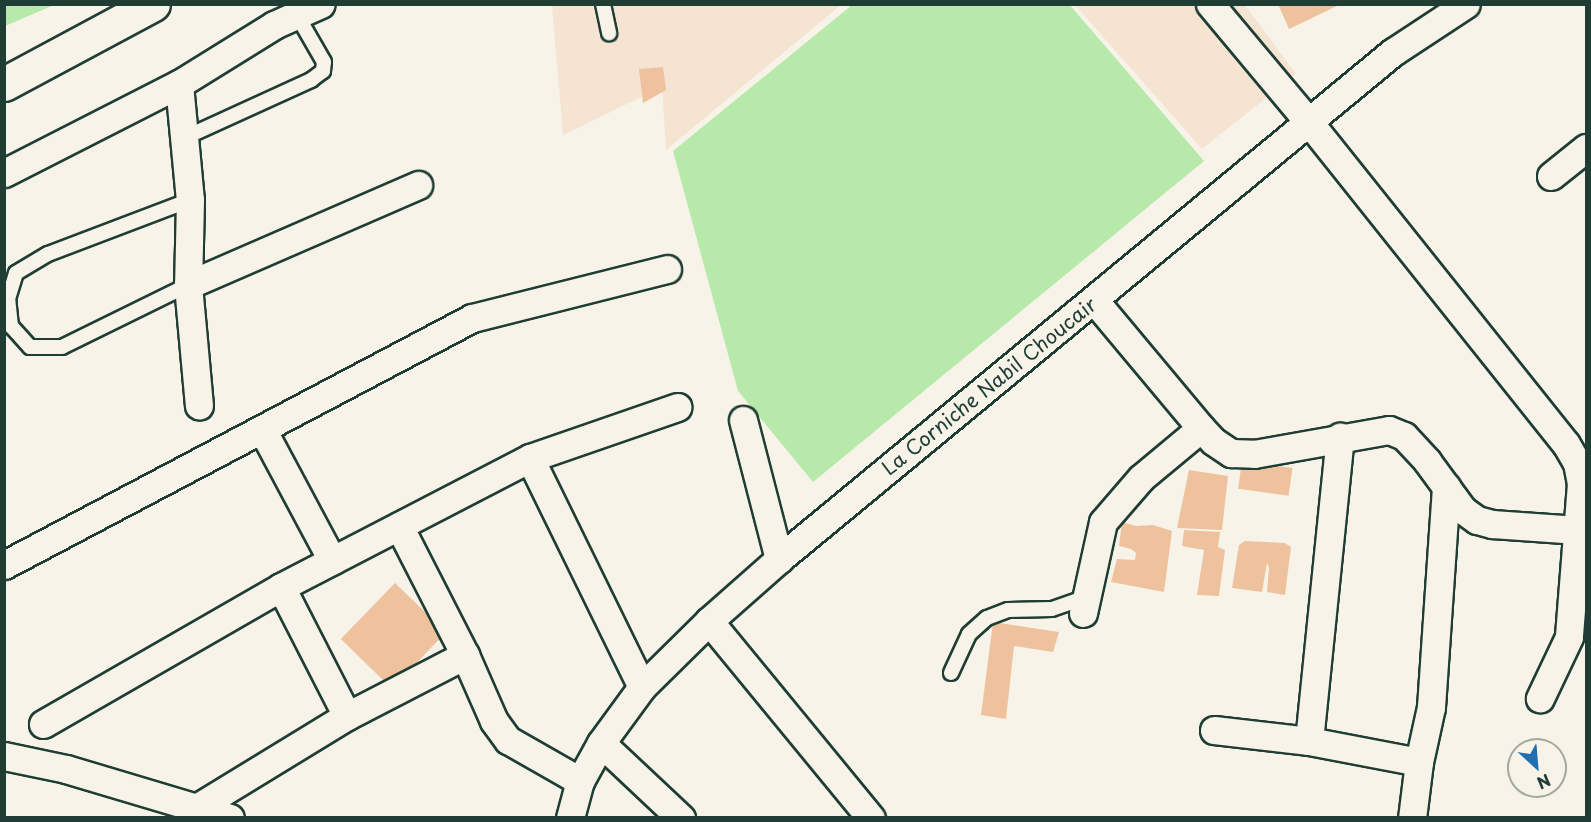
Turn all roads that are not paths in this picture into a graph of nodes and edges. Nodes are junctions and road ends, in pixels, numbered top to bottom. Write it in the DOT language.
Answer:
graph roads {
  1 [pos="603,4"];
  2 [pos="1209,4"];
  3 [pos="1466,4"];
  4 [pos="142,10"];
  5 [pos="289,12"];
  6 [pos="609,33"];
  7 [pos="4,70"];
  8 [pos="4,84"];
  9 [pos="179,84"];
  10 [pos="1308,121"];
  11 [pos="184,138"];
  12 [pos="1587,148"];
  13 [pos="4,173"];
  14 [pos="1551,176"];
  15 [pos="418,185"];
  16 [pos="190,200"];
  17 [pos="667,269"];
  18 [pos="188,285"];
  19 [pos="1094,300"];
  20 [pos="199,405"];
  21 [pos="677,407"];
  22 [pos="742,420"];
  23 [pos="1201,428"];
  24 [pos="262,429"];
  25 [pos="1340,437"];
  26 [pos="530,458"];
  27 [pos="1446,487"];
  28 [pos="399,526"];
  29 [pos="1578,530"];
  30 [pos="779,559"];
  31 [pos="332,560"];
  32 [pos="4,565"];
  33 [pos="281,586"];
  34 [pos="1085,605"];
  35 [pos="709,621"];
  36 [pos="1578,638"];
  37 [pos="465,655"];
  38 [pos="951,673"];
  39 [pos="642,687"];
  40 [pos="1540,698"];
  41 [pos="347,716"];
  42 [pos="43,724"];
  43 [pos="1214,730"];
  44 [pos="1310,741"];
  45 [pos="601,743"];
  46 [pos="4,756"];
  47 [pos="1419,762"];
  48 [pos="580,781"];
  49 [pos="198,807"];
  50 [pos="230,818"];
  51 [pos="570,818"];
  52 [pos="681,818"];
  53 [pos="871,818"];
  54 [pos="1412,818"];
  1 -- 6 [label="lane"];
  2 -- 10 [label="street"];
  3 -- 10 [label="street, La Corniche Nabil Choucair"];
  4 -- 7 [label="highway"];
  4 -- 8 [label="highway"];
  5 -- 9 [label="street"];
  5 -- 11 [label="lane"];
  9 -- 11 [label="street"];
  9 -- 13 [label="street"];
  10 -- 19 [label="street, La Corniche Nabil Choucair"];
  10 -- 29 [label="street"];
  11 -- 16 [label="street"];
  12 -- 14 [label="street"];
  15 -- 18 [label="street"];
  16 -- 18 [label="street"];
  16 -- 18 [label="lane"];
  17 -- 24 [label="street"];
  18 -- 20 [label="street"];
  19 -- 23 [label="street"];
  19 -- 30 [label="street, La Corniche Nabil Choucair"];
  21 -- 26 [label="street"];
  22 -- 30 [label="street"];
  23 -- 25 [label="street"];
  23 -- 34 [label="street"];
  24 -- 31 [label="street"];
  24 -- 32 [label="street"];
  25 -- 27 [label="street"];
  25 -- 44 [label="street"];
  26 -- 28 [label="street"];
  26 -- 39 [label="street"];
  27 -- 29 [label="street"];
  27 -- 47 [label="street"];
  28 -- 31 [label="street"];
  28 -- 37 [label="street"];
  29 -- 36 [label="street"];
  30 -- 35 [label="street, La Corniche Nabil Choucair"];
  31 -- 33 [label="street"];
  33 -- 41 [label="street"];
  33 -- 42 [label="street"];
  34 -- 38 [label="lane"];
  35 -- 39 [label="street, La Corniche Nabil Choucair"];
  35 -- 53 [label="street"];
  36 -- 40 [label="street"];
  37 -- 41 [label="street"];
  37 -- 48 [label="street"];
  39 -- 45 [label="street, La Corniche Nabil Choucair"];
  41 -- 49 [label="street"];
  43 -- 44 [label="street"];
  44 -- 47 [label="street"];
  45 -- 48 [label="street, La Corniche Nabil Choucair"];
  45 -- 52 [label="street"];
  46 -- 49 [label="street"];
  47 -- 54 [label="street"];
  48 -- 51 [label="street, La Corniche Nabil Choucair"];
  49 -- 50 [label="street"];
}
